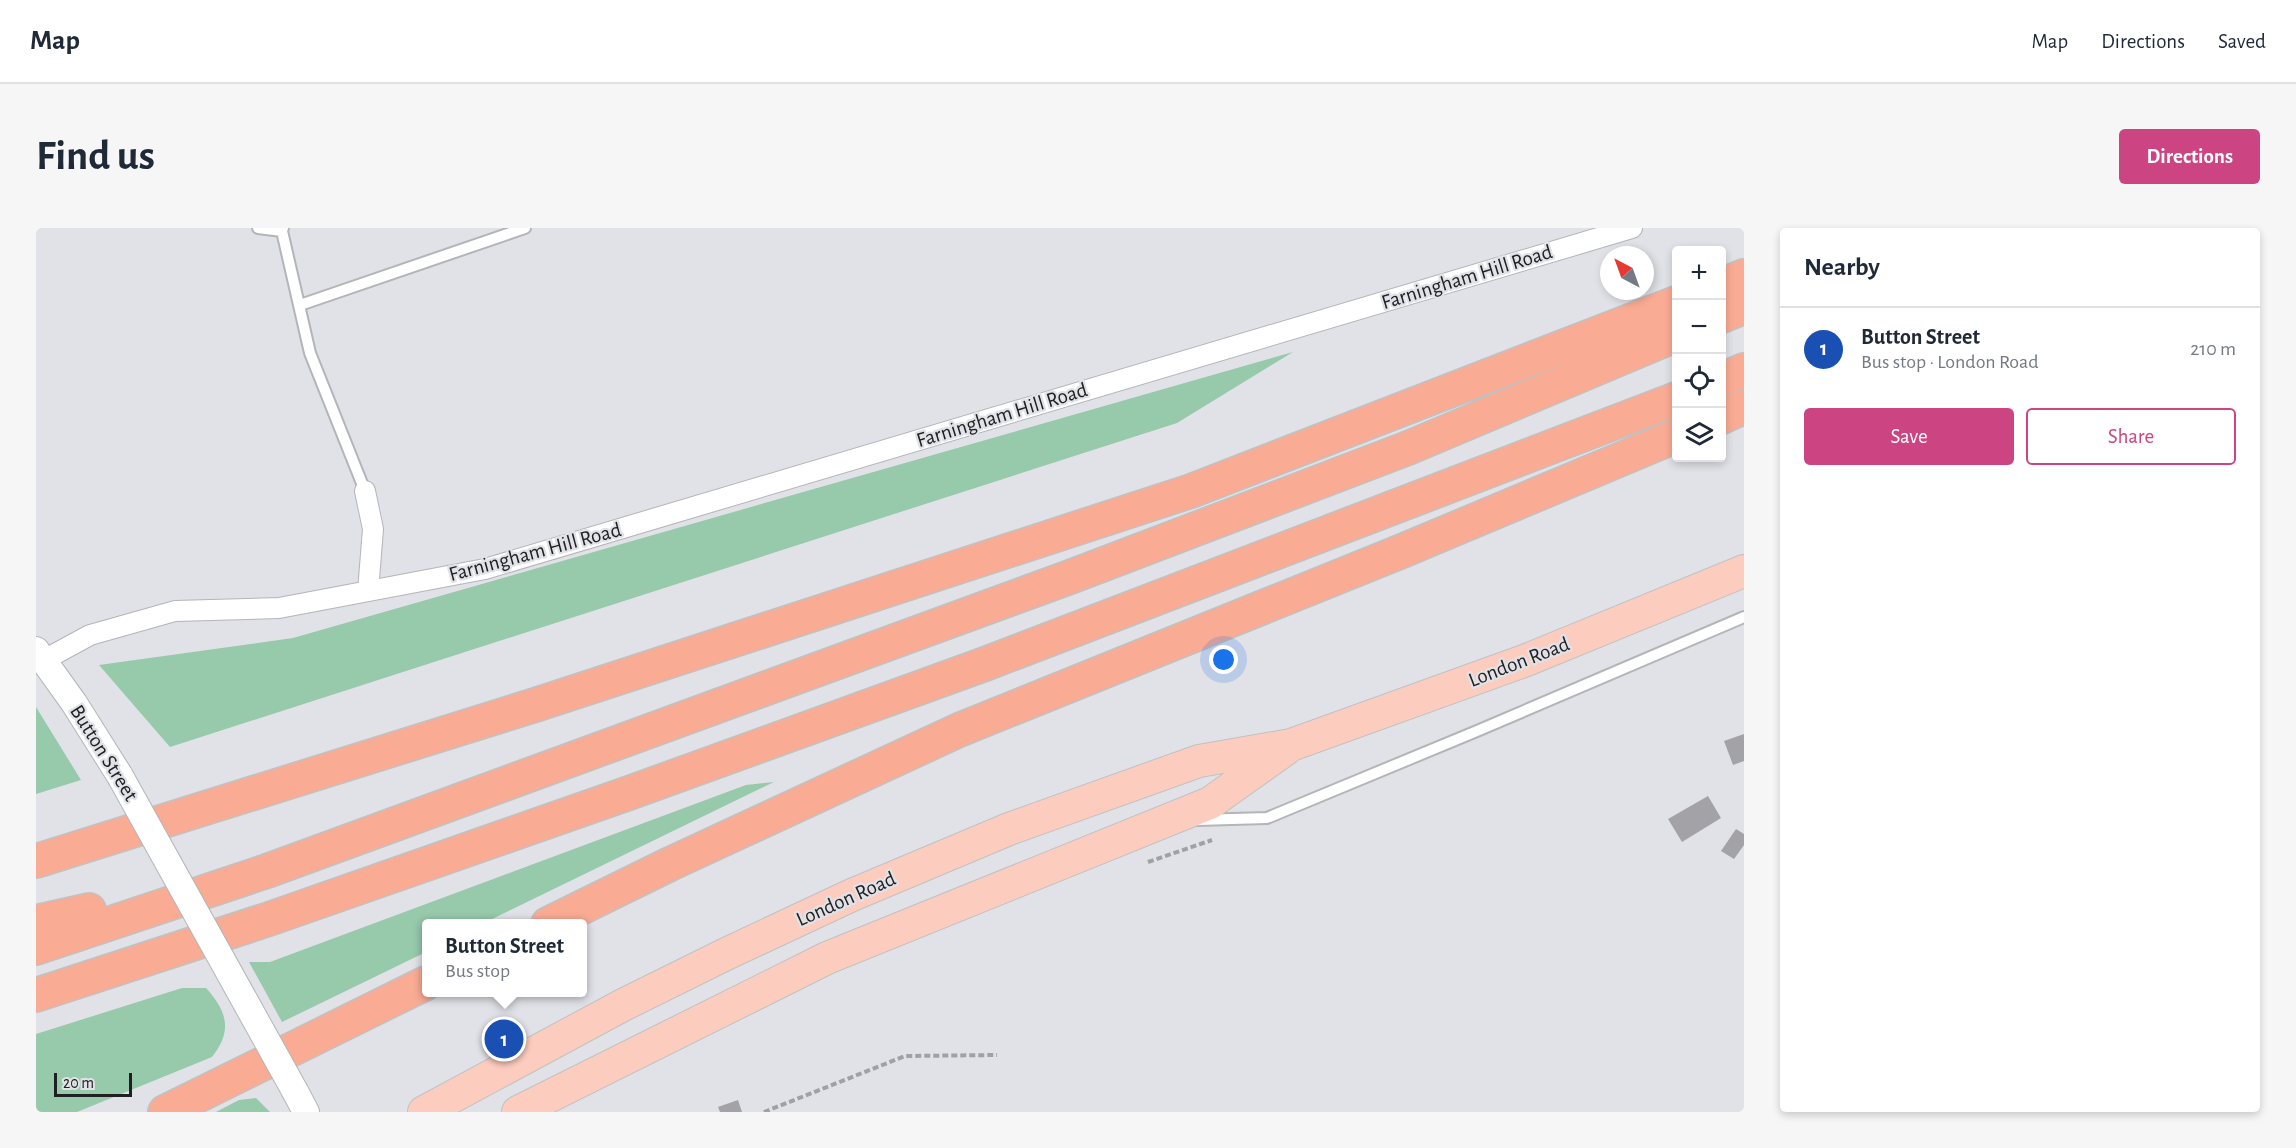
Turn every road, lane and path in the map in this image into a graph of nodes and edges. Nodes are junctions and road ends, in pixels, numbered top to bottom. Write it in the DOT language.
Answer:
graph roads {
  1 [pos="258,228"];
  2 [pos="525,228"];
  3 [pos="1632,228"];
  4 [pos="283,230"];
  5 [pos="1744,276"];
  6 [pos="1726,283"];
  7 [pos="300,305"];
  8 [pos="1672,305"];
  9 [pos="1744,307"];
  10 [pos="1726,314"];
  11 [pos="1672,337"];
  12 [pos="1744,370"];
  13 [pos="1726,378"];
  14 [pos="1672,401"];
  15 [pos="1744,407"];
  16 [pos="1726,415"];
  17 [pos="1672,438"];
  18 [pos="365,491"];
  19 [pos="1744,572"];
  20 [pos="368,591"];
  21 [pos="1744,617"];
  22 [pos="40,655"];
  23 [pos="1291,745"];
  24 [pos="1162,822"];
  25 [pos="1214,839"];
  26 [pos="36,861"];
  27 [pos="1137,866"];
  28 [pos="267,871"];
  29 [pos="558,919"];
  30 [pos="36,922"];
  31 [pos="36,948"];
  32 [pos="422,985"];
  33 [pos="36,995"];
  34 [pos="997,1055"];
  35 [pos="301,1103"];
  36 [pos="165,1112"];
  37 [pos="424,1112"];
  38 [pos="518,1112"];
  39 [pos="764,1112"];
  1 -- 4 [label="lane"];
  2 -- 7 [label="lane"];
  3 -- 20 [label="street, Farningham Hill Road"];
  4 -- 7 [label="lane"];
  5 -- 6 [label="highway"];
  7 -- 18 [label="lane"];
  8 -- 26 [label="highway"];
  9 -- 10 [label="highway"];
  11 -- 28 [label="highway"];
  12 -- 13 [label="highway"];
  14 -- 33 [label="highway"];
  15 -- 16 [label="highway"];
  17 -- 29 [label="highway"];
  18 -- 20 [label="street"];
  19 -- 23 [label="main road, London Road"];
  20 -- 22 [label="street, Farningham Hill Road"];
  21 -- 24 [label="lane"];
  22 -- 35 [label="street, Button Street, bridge"];
  23 -- 24 [label="main road, London Road"];
  23 -- 37 [label="main road, London Road"];
  24 -- 38 [label="main road, London Road"];
  25 -- 27 [label="path"];
  28 -- 30 [label="highway"];
  28 -- 31 [label="highway"];
  32 -- 36 [label="highway"];
  34 -- 39 [label="path"];
}
